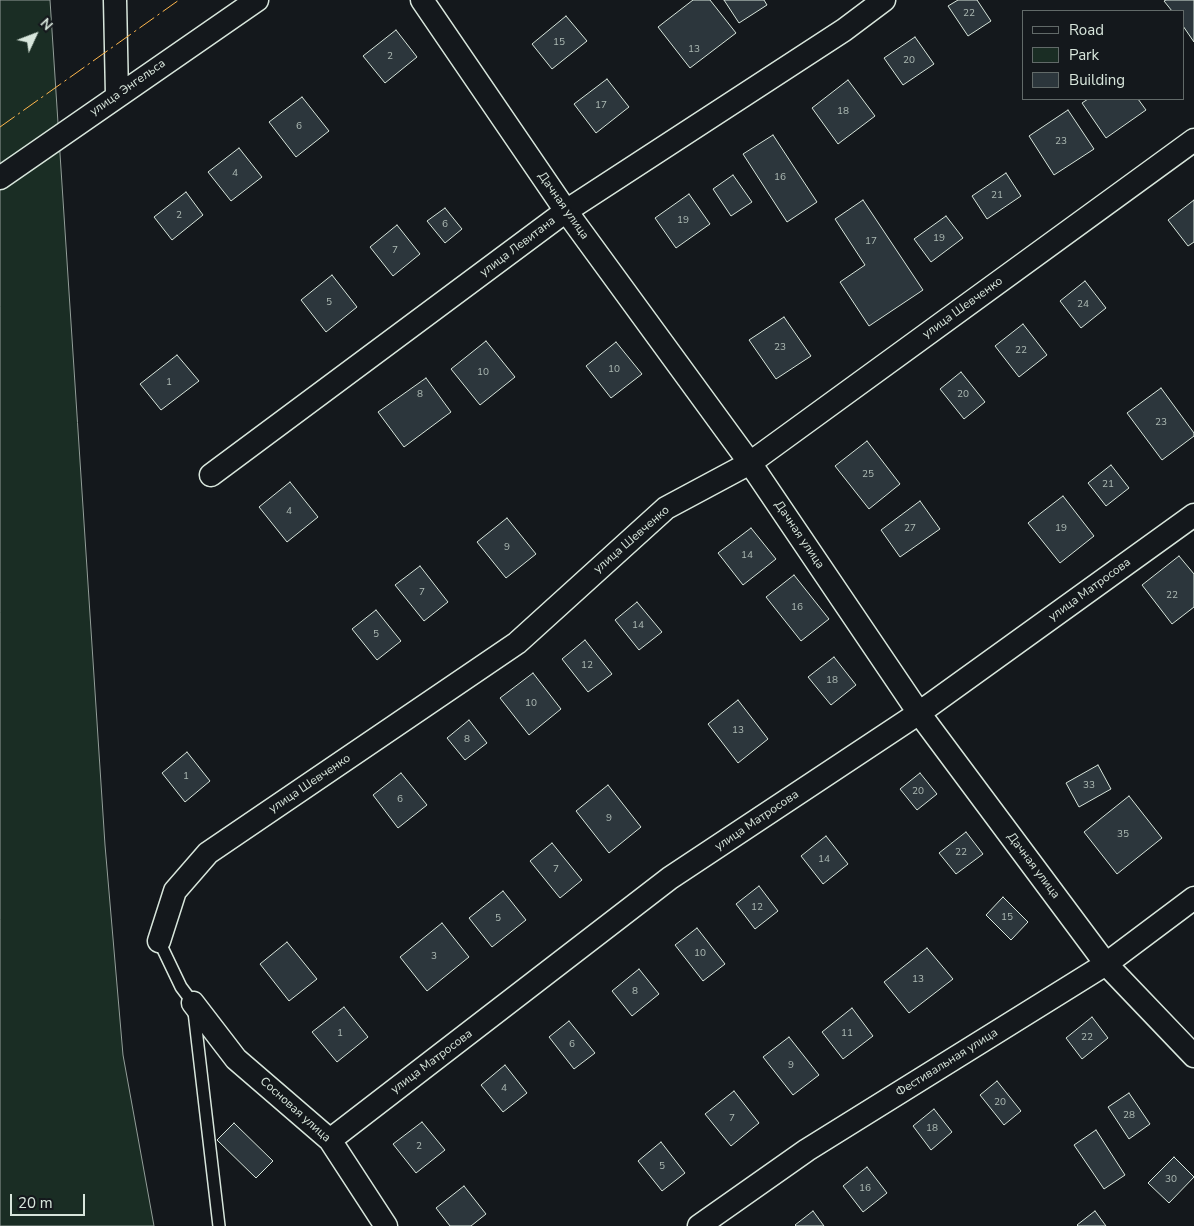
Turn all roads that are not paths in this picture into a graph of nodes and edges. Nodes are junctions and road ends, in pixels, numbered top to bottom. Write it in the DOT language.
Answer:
graph roads {
  1 [pos="115,0"];
  2 [pos="257,0"];
  3 [pos="422,0"];
  4 [pos="884,0"];
  5 [pos="117,96"];
  6 [pos="1194,140"];
  7 [pos="0,178"];
  8 [pos="566,211"];
  9 [pos="750,463"];
  10 [pos="211,475"];
  11 [pos="1194,515"];
  12 [pos="919,713"];
  13 [pos="1194,898"];
  14 [pos="159,941"];
  15 [pos="1106,964"];
  16 [pos="193,1002"];
  17 [pos="1194,1056"];
  18 [pos="330,1140"];
  19 [pos="219,1226"];
  20 [pos="386,1226"];
  21 [pos="699,1226"];
  1 -- 5 [label="street"];
  2 -- 5 [label="street, улица Энгельса"];
  3 -- 8 [label="street, Дачная улица"];
  4 -- 8 [label="street, улица Левитана"];
  5 -- 7 [label="street, улица Энгельса"];
  6 -- 9 [label="street, улица Шевченко"];
  8 -- 9 [label="street, Дачная улица"];
  8 -- 10 [label="street, улица Левитана"];
  9 -- 12 [label="street, Дачная улица"];
  9 -- 14 [label="street, улица Шевченко"];
  11 -- 12 [label="street, улица Матросова"];
  12 -- 15 [label="street, Дачная улица"];
  12 -- 18 [label="street, улица Матросова"];
  13 -- 15 [label="street, Фестивальная улица"];
  14 -- 16 [label="lane"];
  15 -- 17 [label="street, Дачная улица"];
  15 -- 21 [label="street, Фестивальная улица"];
  16 -- 18 [label="street, Сосновая улица"];
  16 -- 19 [label="lane"];
  18 -- 20 [label="street, Сосновая улица"];
}
